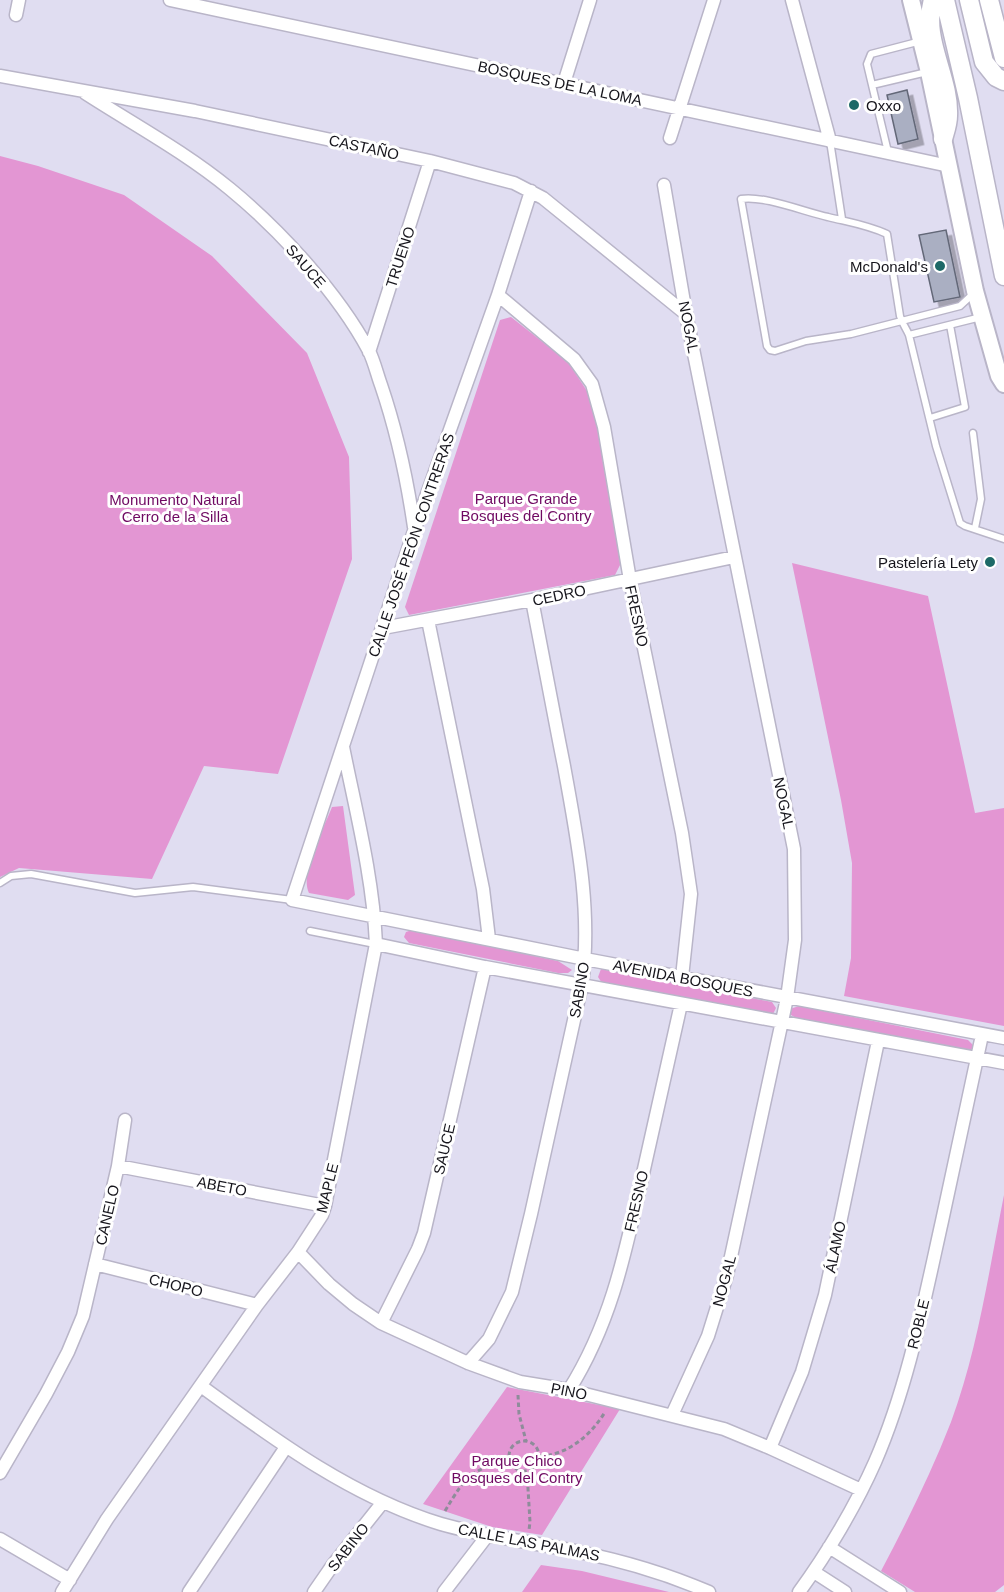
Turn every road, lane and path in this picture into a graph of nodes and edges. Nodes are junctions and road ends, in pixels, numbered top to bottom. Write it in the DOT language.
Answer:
graph roads {
  1 [pos="19,0"];
  2 [pos="170,0"];
  3 [pos="590,0"];
  4 [pos="714,0"];
  5 [pos="792,0"];
  6 [pos="911,0"];
  7 [pos="933,0"];
  8 [pos="945,0"];
  9 [pos="969,0"];
  10 [pos="989,0"];
  11 [pos="16,15"];
  12 [pos="921,40"];
  13 [pos="1004,58"];
  14 [pos="929,72"];
  15 [pos="0,76"];
  16 [pos="1004,81"];
  17 [pos="564,83"];
  18 [pos="872,85"];
  19 [pos="79,89"];
  20 [pos="679,109"];
  21 [pos="670,138"];
  22 [pos="943,139"];
  23 [pos="830,141"];
  24 [pos="888,154"];
  25 [pos="430,161"];
  26 [pos="949,166"];
  27 [pos="664,185"];
  28 [pos="531,191"];
  29 [pos="842,219"];
  30 [pos="1004,276"];
  31 [pos="975,291"];
  32 [pos="498,296"];
  33 [pos="686,314"];
  34 [pos="982,317"];
  35 [pos="903,321"];
  36 [pos="950,325"];
  37 [pos="909,335"];
  38 [pos="369,352"];
  39 [pos="1004,384"];
  40 [pos="930,418"];
  41 [pos="973,433"];
  42 [pos="414,528"];
  43 [pos="975,528"];
  44 [pos="1003,538"];
  45 [pos="734,557"];
  46 [pos="630,580"];
  47 [pos="532,600"];
  48 [pos="428,620"];
  49 [pos="382,628"];
  50 [pos="343,746"];
  51 [pos="0,883"];
  52 [pos="292,900"];
  53 [pos="375,916"];
  54 [pos="310,931"];
  55 [pos="489,939"];
  56 [pos="376,944"];
  57 [pos="585,960"];
  58 [pos="485,967"];
  59 [pos="682,977"];
  60 [pos="582,984"];
  61 [pos="787,998"];
  62 [pos="681,1004"];
  63 [pos="782,1023"];
  64 [pos="982,1035"];
  65 [pos="1004,1038"];
  66 [pos="878,1041"];
  67 [pos="977,1058"];
  68 [pos="1004,1063"];
  69 [pos="125,1120"];
  70 [pos="118,1166"];
  71 [pos="325,1206"];
  72 [pos="298,1252"];
  73 [pos="95,1264"];
  74 [pos="257,1305"];
  75 [pos="381,1323"];
  76 [pos="468,1363"];
  77 [pos="519,1383"];
  78 [pos="201,1386"];
  79 [pos="569,1389"];
  80 [pos="612,1400"];
  81 [pos="672,1415"];
  82 [pos="526,1441"];
  83 [pos="286,1448"];
  84 [pos="770,1448"];
  85 [pos="540,1456"];
  86 [pos="509,1458"];
  87 [pos="527,1472"];
  88 [pos="0,1473"];
  89 [pos="861,1490"];
  90 [pos="382,1503"];
  91 [pos="438,1523"];
  92 [pos="487,1536"];
  93 [pos="0,1539"];
  94 [pos="523,1542"];
  95 [pos="829,1547"];
  96 [pos="814,1572"];
  97 [pos="70,1580"];
  98 [pos="62,1592"];
  99 [pos="189,1592"];
  100 [pos="314,1592"];
  101 [pos="444,1592"];
  102 [pos="710,1592"];
  103 [pos="799,1592"];
  104 [pos="845,1592"];
  105 [pos="900,1592"];
  1 -- 11 [label="street"];
  2 -- 17 [label="street, BOSQUES DE LA LOMA"];
  3 -- 17 [label="street"];
  4 -- 20 [label="street"];
  5 -- 23 [label="street"];
  6 -- 12 [label="street"];
  7 -- 22 [label="main road"];
  8 -- 30 [label="main road"];
  9 -- 16 [label="main road"];
  10 -- 13 [label="main road"];
  12 -- 14 [label="street"];
  12 -- 18 [label="lane"];
  14 -- 18 [label="lane"];
  14 -- 22 [label="street"];
  15 -- 19 [label="street, CASTAÑO"];
  17 -- 20 [label="street, BOSQUES DE LA LOMA"];
  18 -- 24 [label="lane"];
  19 -- 25 [label="street, CASTAÑO"];
  19 -- 38 [label="street, SAUCE"];
  20 -- 21 [label="street"];
  20 -- 23 [label="street, BOSQUES DE LA LOMA"];
  22 -- 26 [label="street"];
  23 -- 24 [label="street, BOSQUES DE LA LOMA"];
  23 -- 29 [label="lane"];
  24 -- 26 [label="street, BOSQUES DE LA LOMA"];
  25 -- 28 [label="street, CASTAÑO"];
  25 -- 38 [label="street, TRUENO"];
  26 -- 31 [label="street"];
  27 -- 33 [label="street, NOGAL"];
  28 -- 32 [label="street, CALLE JOSÉ PEÓN CONTRERAS"];
  28 -- 33 [label="street, CASTAÑO"];
  29 -- 35 [label="lane"];
  29 -- 35 [label="lane"];
  31 -- 34 [label="street"];
  31 -- 35 [label="lane"];
  32 -- 42 [label="street, CALLE JOSÉ PEÓN CONTRERAS"];
  32 -- 46 [label="street, FRESNO"];
  33 -- 45 [label="street, NOGAL"];
  34 -- 36 [label="lane"];
  34 -- 39 [label="street"];
  35 -- 37 [label="lane"];
  36 -- 37 [label="lane"];
  36 -- 40 [label="lane"];
  37 -- 40 [label="lane"];
  38 -- 42 [label="street, SAUCE"];
  40 -- 43 [label="lane"];
  41 -- 43 [label="lane"];
  42 -- 49 [label="street, CALLE JOSÉ PEÓN CONTRERAS"];
  43 -- 44 [label="lane"];
  45 -- 46 [label="street, CEDRO"];
  45 -- 61 [label="street, NOGAL"];
  46 -- 47 [label="street, CEDRO"];
  46 -- 59 [label="street, FRESNO"];
  47 -- 48 [label="street, CEDRO"];
  47 -- 57 [label="street, SABINO"];
  48 -- 49 [label="street, CEDRO"];
  48 -- 55 [label="street"];
  49 -- 50 [label="street, CALLE JOSÉ PEÓN CONTRERAS"];
  50 -- 52 [label="street, CALLE JOSÉ PEÓN CONTRERAS"];
  50 -- 53 [label="street, MAPLE"];
  51 -- 52 [label="lane"];
  52 -- 53 [label="street, AVENIDA BOSQUES"];
  53 -- 55 [label="street, AVENIDA BOSQUES"];
  53 -- 56 [label="street, MAPLE"];
  54 -- 56 [label="lane"];
  55 -- 57 [label="street, AVENIDA BOSQUES"];
  56 -- 58 [label="street, AVENIDA BOSQUES"];
  56 -- 71 [label="street, MAPLE"];
  57 -- 59 [label="street, AVENIDA BOSQUES"];
  57 -- 60 [label="street, SABINO"];
  58 -- 60 [label="street, AVENIDA BOSQUES"];
  58 -- 75 [label="street, SAUCE"];
  59 -- 61 [label="street, AVENIDA BOSQUES"];
  60 -- 62 [label="street, AVENIDA BOSQUES"];
  60 -- 76 [label="street, SABINO"];
  61 -- 63 [label="street, NOGAL"];
  61 -- 64 [label="street, AVENIDA BOSQUES"];
  62 -- 63 [label="street, AVENIDA BOSQUES"];
  62 -- 79 [label="street, FRESNO"];
  63 -- 66 [label="street, AVENIDA BOSQUES"];
  63 -- 81 [label="street, NOGAL"];
  64 -- 65 [label="street, AVENIDA BOSQUES"];
  64 -- 67 [label="street, ROBLE"];
  66 -- 67 [label="street, AVENIDA BOSQUES"];
  66 -- 84 [label="street, ÁLAMO"];
  67 -- 68 [label="street, AVENIDA BOSQUES"];
  67 -- 89 [label="street, ROBLE"];
  69 -- 70 [label="street, CANELO"];
  70 -- 71 [label="street, ABETO"];
  70 -- 73 [label="street, CANELO"];
  71 -- 72 [label="street, MAPLE"];
  72 -- 74 [label="street, MAPLE"];
  72 -- 75 [label="street, PINO"];
  73 -- 74 [label="street, CHOPO"];
  73 -- 88 [label="street, CANELO"];
  74 -- 78 [label="street, MAPLE"];
  75 -- 76 [label="street, PINO"];
  76 -- 77 [label="street, PINO"];
  77 -- 79 [label="street, PINO"];
  77 -- 82 [label="path"];
  78 -- 83 [label="street, CALLE LAS PALMAS"];
  78 -- 97 [label="street, MAPLE"];
  79 -- 80 [label="street, PINO"];
  80 -- 81 [label="street, PINO"];
  80 -- 85 [label="path"];
  81 -- 84 [label="street, PINO"];
  82 -- 85 [label="path"];
  82 -- 86 [label="path"];
  83 -- 90 [label="street, CALLE LAS PALMAS"];
  83 -- 99 [label="street"];
  84 -- 89 [label="street, PINO"];
  85 -- 87 [label="path"];
  86 -- 87 [label="path"];
  86 -- 91 [label="path"];
  87 -- 94 [label="path"];
  89 -- 95 [label="street, ROBLE"];
  90 -- 91 [label="street, CALLE LAS PALMAS"];
  90 -- 100 [label="street, SABINO"];
  91 -- 92 [label="street, CALLE LAS PALMAS"];
  92 -- 94 [label="street, CALLE LAS PALMAS"];
  92 -- 101 [label="street"];
  93 -- 97 [label="street"];
  94 -- 102 [label="street, CALLE LAS PALMAS"];
  95 -- 96 [label="street, ROBLE"];
  95 -- 105 [label="street"];
  96 -- 103 [label="street, ROBLE"];
  96 -- 104 [label="street"];
  97 -- 98 [label="street, MAPLE"];
}
